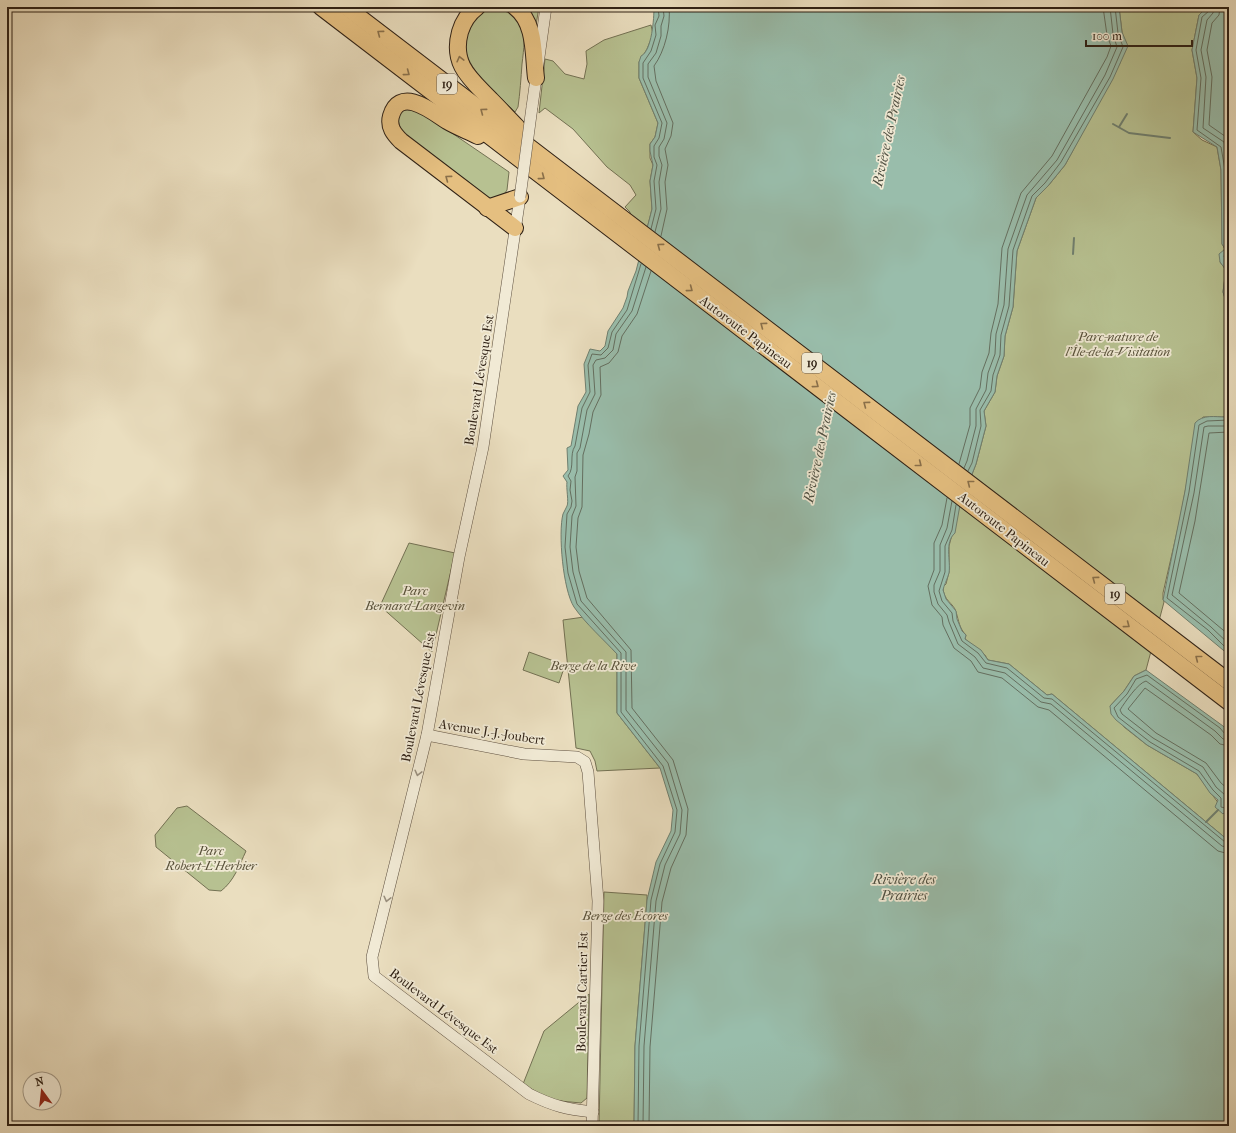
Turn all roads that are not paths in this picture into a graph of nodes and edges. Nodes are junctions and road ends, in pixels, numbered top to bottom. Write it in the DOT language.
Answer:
graph roads {
  1 [pos="321,7"];
  2 [pos="346,7"];
  3 [pos="477,7"];
  4 [pos="515,7"];
  5 [pos="546,7"];
  6 [pos="536,78"];
  7 [pos="511,153"];
  8 [pos="548,161"];
  9 [pos="520,197"];
  10 [pos="487,208"];
  11 [pos="619,225"];
  12 [pos="515,228"];
  13 [pos="996,513"];
  14 [pos="1229,682"];
  15 [pos="1229,702"];
  16 [pos="427,735"];
  17 [pos="577,757"];
  18 [pos="593,1112"];
  19 [pos="592,1126"];
  1 -- 7 [label="highway, Autoroute Papineau / 19, one-way"];
  8 -- 2 [label="highway, Autoroute Papineau / 19, one-way"];
  8 -- 3 [label="highway, one-way"];
  4 -- 6 [label="highway"];
  5 -- 6 [label="street, Boulevard Lévesque Est"];
  6 -- 9 [label="street, Boulevard Lévesque Est, bridge"];
  10 -- 7 [label="highway, one-way"];
  7 -- 11 [label="highway, Autoroute Papineau / 19, one-way"];
  8 -- 11 [label="highway, Autoroute Papineau / 19"];
  9 -- 10 [label="highway"];
  9 -- 12 [label="street, Boulevard Lévesque Est"];
  10 -- 12 [label="highway"];
  11 -- 13 [label="highway, Autoroute Papineau / 19"];
  12 -- 16 [label="street, Boulevard Lévesque Est"];
  14 -- 13 [label="highway, Autoroute Papineau / 19, one-way"];
  13 -- 15 [label="highway, Autoroute Papineau / 19, one-way"];
  16 -- 17 [label="street, Avenue J.-J.-Joubert"];
  16 -- 18 [label="street, Boulevard Lévesque Est, one-way"];
  17 -- 18 [label="street, Boulevard Cartier Est"];
  18 -- 19 [label="street"];
}
